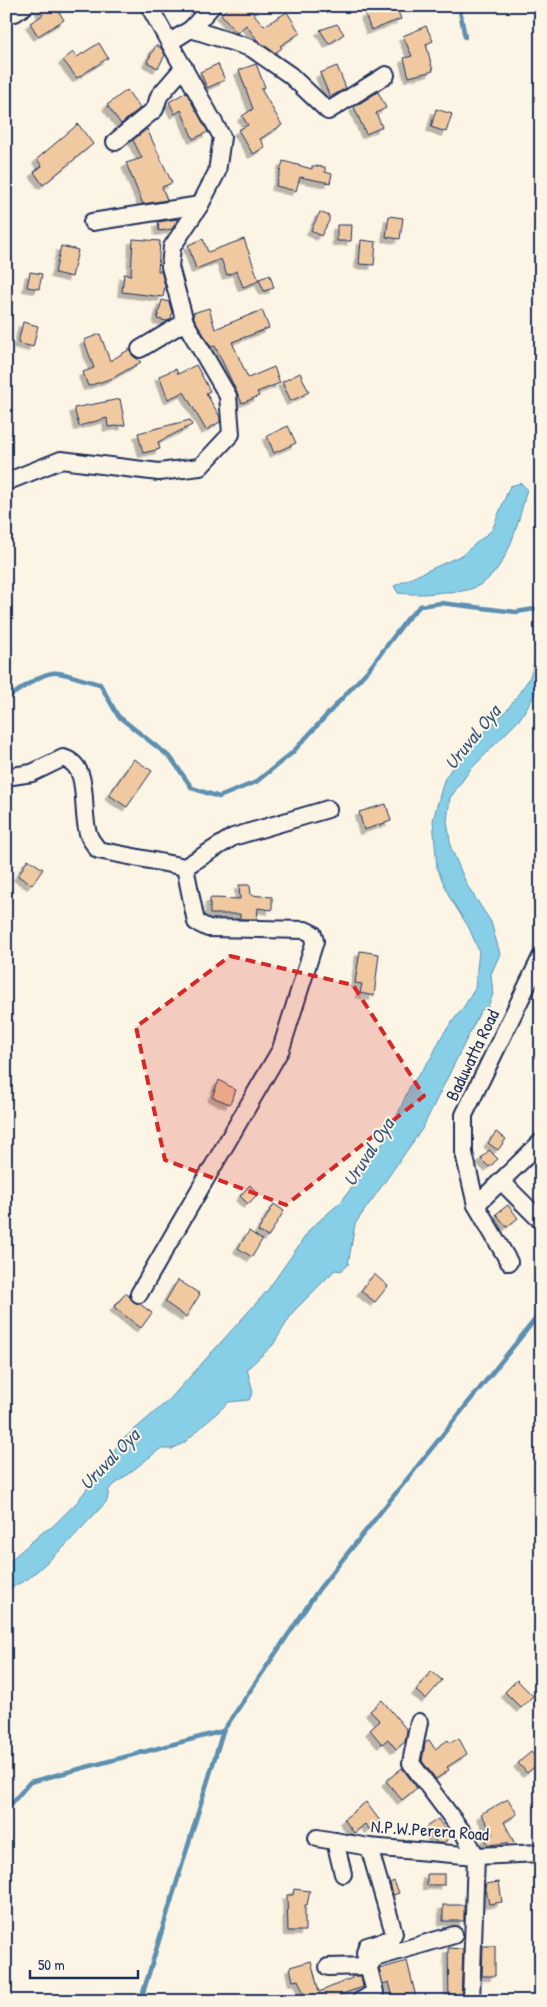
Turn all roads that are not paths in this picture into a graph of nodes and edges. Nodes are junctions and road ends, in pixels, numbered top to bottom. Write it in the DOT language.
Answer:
graph roads {
  1 [pos="149,6"];
  2 [pos="212,6"];
  3 [pos="191,29"];
  4 [pos="170,42"];
  5 [pos="184,67"];
  6 [pos="386,75"];
  7 [pos="115,142"];
  8 [pos="200,205"];
  9 [pos="92,222"];
  10 [pos="185,322"];
  11 [pos="140,349"];
  12 [pos="6,482"];
  13 [pos="6,777"];
  14 [pos="328,809"];
  15 [pos="184,867"];
  16 [pos="541,957"];
  17 [pos="541,1142"];
  18 [pos="502,1181"];
  19 [pos="476,1205"];
  20 [pos="541,1221"];
  21 [pos="509,1262"];
  22 [pos="139,1294"];
  23 [pos="419,1722"];
  24 [pos="316,1838"];
  25 [pos="335,1841"];
  26 [pos="369,1846"];
  27 [pos="541,1853"];
  28 [pos="476,1856"];
  29 [pos="343,1874"];
  30 [pos="454,1935"];
  31 [pos="369,1966"];
  32 [pos="328,1967"];
  33 [pos="360,2001"];
  34 [pos="471,2001"];
  1 -- 4 [label="street"];
  2 -- 3 [label="street"];
  3 -- 4 [label="street"];
  3 -- 6 [label="street"];
  4 -- 5 [label="street"];
  5 -- 7 [label="street"];
  5 -- 8 [label="street"];
  8 -- 9 [label="street"];
  8 -- 10 [label="street"];
  10 -- 11 [label="street"];
  10 -- 12 [label="street"];
  13 -- 15 [label="street"];
  14 -- 15 [label="street"];
  15 -- 22 [label="street"];
  16 -- 19 [label="street, Baduwatta Road"];
  17 -- 18 [label="street"];
  18 -- 19 [label="street"];
  18 -- 20 [label="street"];
  19 -- 21 [label="street, Baduwatta Road"];
  23 -- 28 [label="street"];
  24 -- 25 [label="street, N.P.W.Perera Road"];
  25 -- 26 [label="street, N.P.W.Perera Road"];
  25 -- 29 [label="street"];
  26 -- 28 [label="street, N.P.W.Perera Road"];
  26 -- 31 [label="street"];
  27 -- 28 [label="street, N.P.W.Perera Road"];
  28 -- 34 [label="street"];
  30 -- 31 [label="street"];
  31 -- 32 [label="street"];
  31 -- 33 [label="street"];
}
